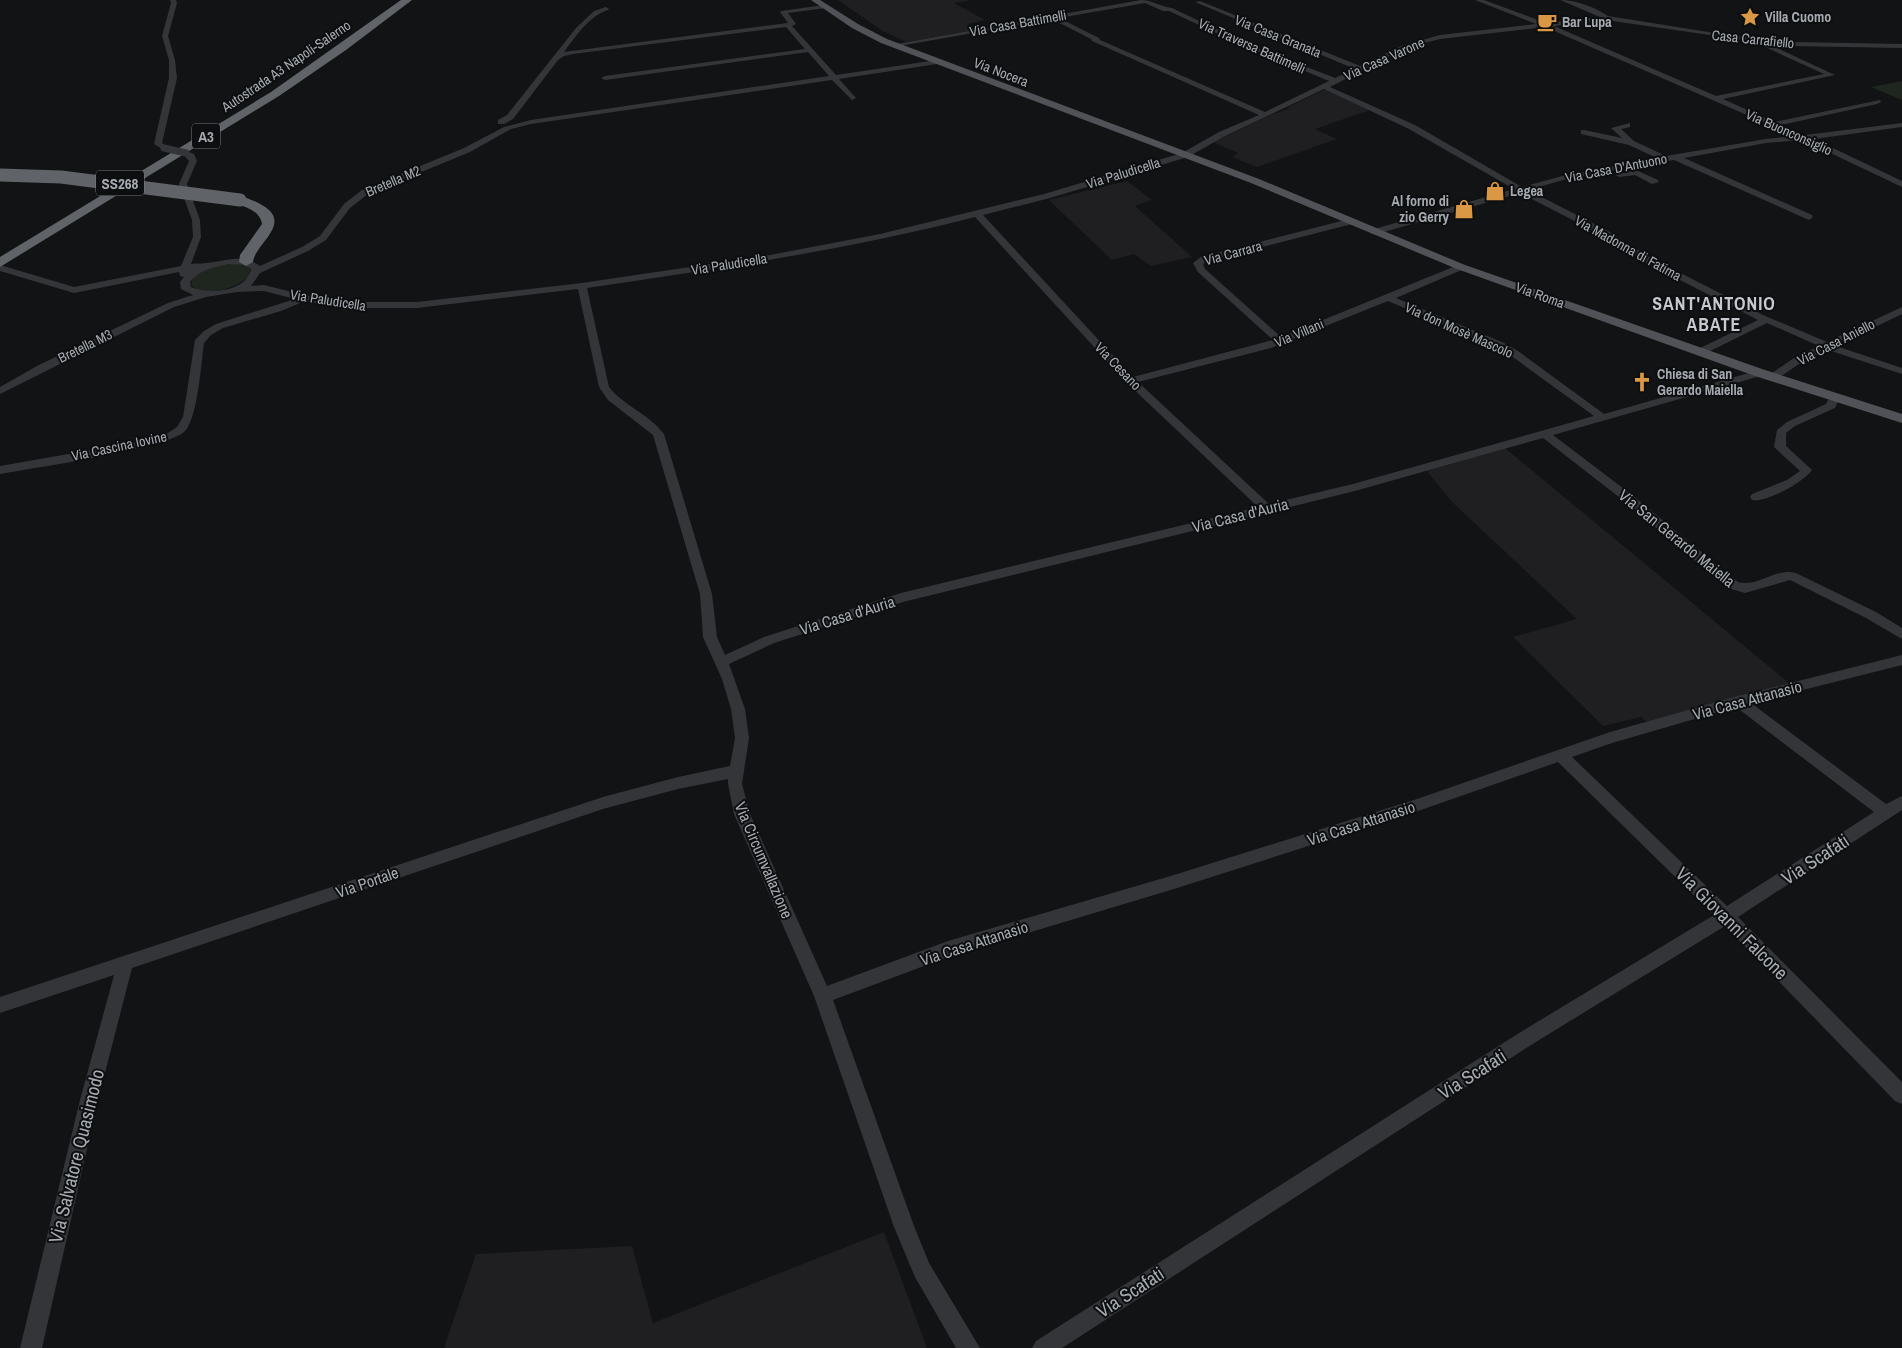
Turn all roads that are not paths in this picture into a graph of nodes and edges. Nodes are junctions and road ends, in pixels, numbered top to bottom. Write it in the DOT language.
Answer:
graph roads {
  1 [pos="173,0"];
  2 [pos="400,0"];
  3 [pos="407,0"];
  4 [pos="815,0"];
  5 [pos="1212,0"];
  6 [pos="1478,0"];
  7 [pos="1563,0"];
  8 [pos="605,4"];
  9 [pos="824,7"];
  10 [pos="1170,8"];
  11 [pos="1052,18"];
  12 [pos="1606,18"];
  13 [pos="1540,24"];
  14 [pos="788,25"];
  15 [pos="1755,40"];
  16 [pos="894,45"];
  17 [pos="1902,46"];
  18 [pos="811,50"];
  19 [pos="556,58"];
  20 [pos="937,62"];
  21 [pos="1359,68"];
  22 [pos="1669,70"];
  23 [pos="1655,73"];
  24 [pos="834,77"];
  25 [pos="605,78"];
  26 [pos="1335,81"];
  27 [pos="1325,87"];
  28 [pos="852,98"];
  29 [pos="1714,99"];
  30 [pos="1877,102"];
  31 [pos="1266,115"];
  32 [pos="510,124"];
  33 [pos="1774,124"];
  34 [pos="1626,125"];
  35 [pos="1902,125"];
  36 [pos="494,132"];
  37 [pos="1584,132"];
  38 [pos="1803,137"];
  39 [pos="1632,143"];
  40 [pos="1185,155"];
  41 [pos="1674,156"];
  42 [pos="1663,158"];
  43 [pos="1487,169"];
  44 [pos="0,175"];
  45 [pos="1574,176"];
  46 [pos="1656,182"];
  47 [pos="1496,184"];
  48 [pos="1902,184"];
  49 [pos="1523,190"];
  50 [pos="977,214"];
  51 [pos="1809,217"];
  52 [pos="1349,222"];
  53 [pos="1374,232"];
  54 [pos="252,248"];
  55 [pos="190,255"];
  56 [pos="0,257"];
  57 [pos="228,261"];
  58 [pos="211,264"];
  59 [pos="200,265"];
  60 [pos="3,267"];
  61 [pos="1460,267"];
  62 [pos="252,269"];
  63 [pos="185,279"];
  64 [pos="582,286"];
  65 [pos="264,288"];
  66 [pos="236,289"];
  67 [pos="202,295"];
  68 [pos="1386,297"];
  69 [pos="304,298"];
  70 [pos="171,305"];
  71 [pos="1902,310"];
  72 [pos="1766,320"];
  73 [pos="1279,340"];
  74 [pos="1827,346"];
  75 [pos="1700,352"];
  76 [pos="1902,370"];
  77 [pos="1766,375"];
  78 [pos="1131,381"];
  79 [pos="0,391"];
  80 [pos="1834,397"];
  81 [pos="1603,418"];
  82 [pos="1902,419"];
  83 [pos="1545,434"];
  84 [pos="0,470"];
  85 [pos="1756,497"];
  86 [pos="1267,509"];
  87 [pos="1902,634"];
  88 [pos="1902,660"];
  89 [pos="722,662"];
  90 [pos="1738,701"];
  91 [pos="1560,755"];
  92 [pos="737,771"];
  93 [pos="1902,802"];
  94 [pos="1886,813"];
  95 [pos="1726,916"];
  96 [pos="125,964"];
  97 [pos="823,996"];
  98 [pos="0,1005"];
  99 [pos="1902,1095"];
  100 [pos="31,1348"];
  101 [pos="969,1348"];
  102 [pos="1043,1348"];
  1 -- 55 [label="street, bridge"];
  2 -- 56 [label="highway, Autostrada A3 Napoli-Salerno / A3"];
  3 -- 60 [label="highway, Autostrada A3 Napoli-Salerno / A3"];
  4 -- 9 [label="main road, Via Nocera"];
  5 -- 21 [label="street, Via Casa Granata"];
  6 -- 13 [label="street, Via Buonconsiglio"];
  7 -- 12 [label="street"];
  8 -- 19 [label="street, Bretella M2"];
  9 -- 14 [label="street"];
  9 -- 16 [label="main road, Via Nocera"];
  10 -- 11 [label="street, Via Casa Battimelli"];
  10 -- 26 [label="street, Via Traversa Battimelli"];
  11 -- 16 [label="street, Via Casa Battimelli"];
  11 -- 31 [label="street"];
  12 -- 13 [label="street, Via Casa Varone"];
  12 -- 15 [label="street, Casa Carrafiello"];
  13 -- 21 [label="street, Via Casa Varone"];
  13 -- 23 [label="street, Via Buonconsiglio"];
  14 -- 18 [label="street"];
  14 -- 19 [label="street"];
  15 -- 17 [label="street, Casa Carrafiello"];
  15 -- 29 [label="street"];
  16 -- 20 [label="main road, Via Nocera"];
  18 -- 24 [label="street"];
  18 -- 25 [label="street"];
  19 -- 32 [label="street, Bretella M2"];
  20 -- 24 [label="street"];
  20 -- 40 [label="main road, Via Nocera"];
  21 -- 26 [label="street, Via Casa Varone"];
  22 -- 23 [label="street"];
  23 -- 29 [label="street, Via Buonconsiglio"];
  24 -- 28 [label="street"];
  24 -- 32 [label="street"];
  26 -- 27 [label="street, Via Casa Varone"];
  27 -- 31 [label="street, Via Casa Varone"];
  27 -- 43 [label="street, Via Madonna di Fatima"];
  29 -- 33 [label="street, Via Buonconsiglio"];
  30 -- 33 [label="street"];
  31 -- 40 [label="street, Via Casa Varone"];
  32 -- 36 [label="street, Bretella M2"];
  32 -- 36 [label="street, Bretella M2"];
  33 -- 38 [label="street, Via Buonconsiglio"];
  34 -- 39 [label="street"];
  35 -- 38 [label="street, Via Casa D'Antuono"];
  36 -- 62 [label="street, Bretella M2"];
  37 -- 39 [label="street"];
  38 -- 41 [label="street, Via Casa D'Antuono"];
  38 -- 48 [label="street, Via Buonconsiglio"];
  39 -- 42 [label="street"];
  40 -- 50 [label="street, Via Paludicella"];
  40 -- 52 [label="main road, Via Roma"];
  41 -- 42 [label="street, Via Casa D'Antuono"];
  41 -- 51 [label="street"];
  42 -- 45 [label="street, Via Casa D'Antuono"];
  43 -- 47 [label="street, Via Madonna di Fatima"];
  43 -- 49 [label="street, Via Madonna di Fatima"];
  44 -- 54 [label="highway, SS268, bridge"];
  45 -- 46 [label="street"];
  45 -- 49 [label="street, Via Casa D'Antuono"];
  49 -- 53 [label="street, Via Casa D'Antuono"];
  49 -- 72 [label="street, Via Madonna di Fatima"];
  50 -- 64 [label="street, Via Paludicella"];
  50 -- 78 [label="street, Via Cesano"];
  52 -- 53 [label="main road, Via Roma"];
  52 -- 73 [label="street, Via Carrara"];
  53 -- 61 [label="main road, Via Roma"];
  54 -- 57 [label="highway, SS268"];
  54 -- 62 [label="highway, SS268"];
  55 -- 59 [label="street"];
  55 -- 63 [label="street"];
  57 -- 58 [label="street"];
  57 -- 62 [label="street"];
  58 -- 59 [label="street"];
  58 -- 63 [label="street"];
  59 -- 63 [label="street"];
  60 -- 63 [label="street"];
  61 -- 68 [label="street, Via Villani"];
  61 -- 75 [label="main road, Via Roma"];
  62 -- 65 [label="street"];
  62 -- 66 [label="street, Bretella M2"];
  63 -- 67 [label="street"];
  63 -- 70 [label="street, Bretella M3"];
  64 -- 69 [label="street, Via Paludicella"];
  64 -- 89 [label="street, Via Circumvallazione"];
  65 -- 66 [label="street, Via Paludicella"];
  65 -- 69 [label="street, Via Paludicella"];
  66 -- 67 [label="street, Bretella M3"];
  67 -- 70 [label="street, Bretella M3"];
  68 -- 73 [label="street, Via Villani"];
  68 -- 81 [label="street, Via don Mosè Mascolo"];
  69 -- 84 [label="street, Via Cascina Iovine"];
  70 -- 79 [label="street, Bretella M3"];
  71 -- 74 [label="street, Via Casa Aniello"];
  72 -- 74 [label="street, Via Madonna di Fatima"];
  72 -- 75 [label="street"];
  73 -- 78 [label="street, Via Villani"];
  74 -- 76 [label="street, Via Madonna di Fatima"];
  74 -- 77 [label="street, Via Casa Aniello"];
  75 -- 77 [label="main road, Via Roma"];
  77 -- 80 [label="main road, Via Roma"];
  77 -- 81 [label="street, Via Casa d'Auria"];
  78 -- 86 [label="street, Via Cesano"];
  80 -- 82 [label="main road, Via Roma"];
  80 -- 85 [label="street"];
  81 -- 83 [label="street, Via Casa d'Auria"];
  83 -- 86 [label="street, Via Casa d'Auria"];
  83 -- 87 [label="street, Via San Gerardo Maiella"];
  86 -- 89 [label="street, Via Casa d'Auria"];
  88 -- 90 [label="street, Via Casa Attanasio"];
  89 -- 92 [label="street, Via Circumvallazione"];
  90 -- 91 [label="street, Via Casa Attanasio"];
  90 -- 94 [label="street"];
  91 -- 95 [label="street, Via Giovanni Falcone"];
  91 -- 97 [label="street, Via Casa Attanasio"];
  92 -- 96 [label="street, Via Portale"];
  92 -- 97 [label="street, Via Circumvallazione"];
  93 -- 94 [label="street, Via Scafati"];
  94 -- 95 [label="street, Via Scafati"];
  95 -- 99 [label="street, Via Giovanni Falcone"];
  95 -- 102 [label="street, Via Scafati"];
  96 -- 98 [label="street, Via Portale"];
  96 -- 100 [label="street, Via Salvatore Quasimodo"];
  97 -- 101 [label="street, Via Circumvallazione"];
}
